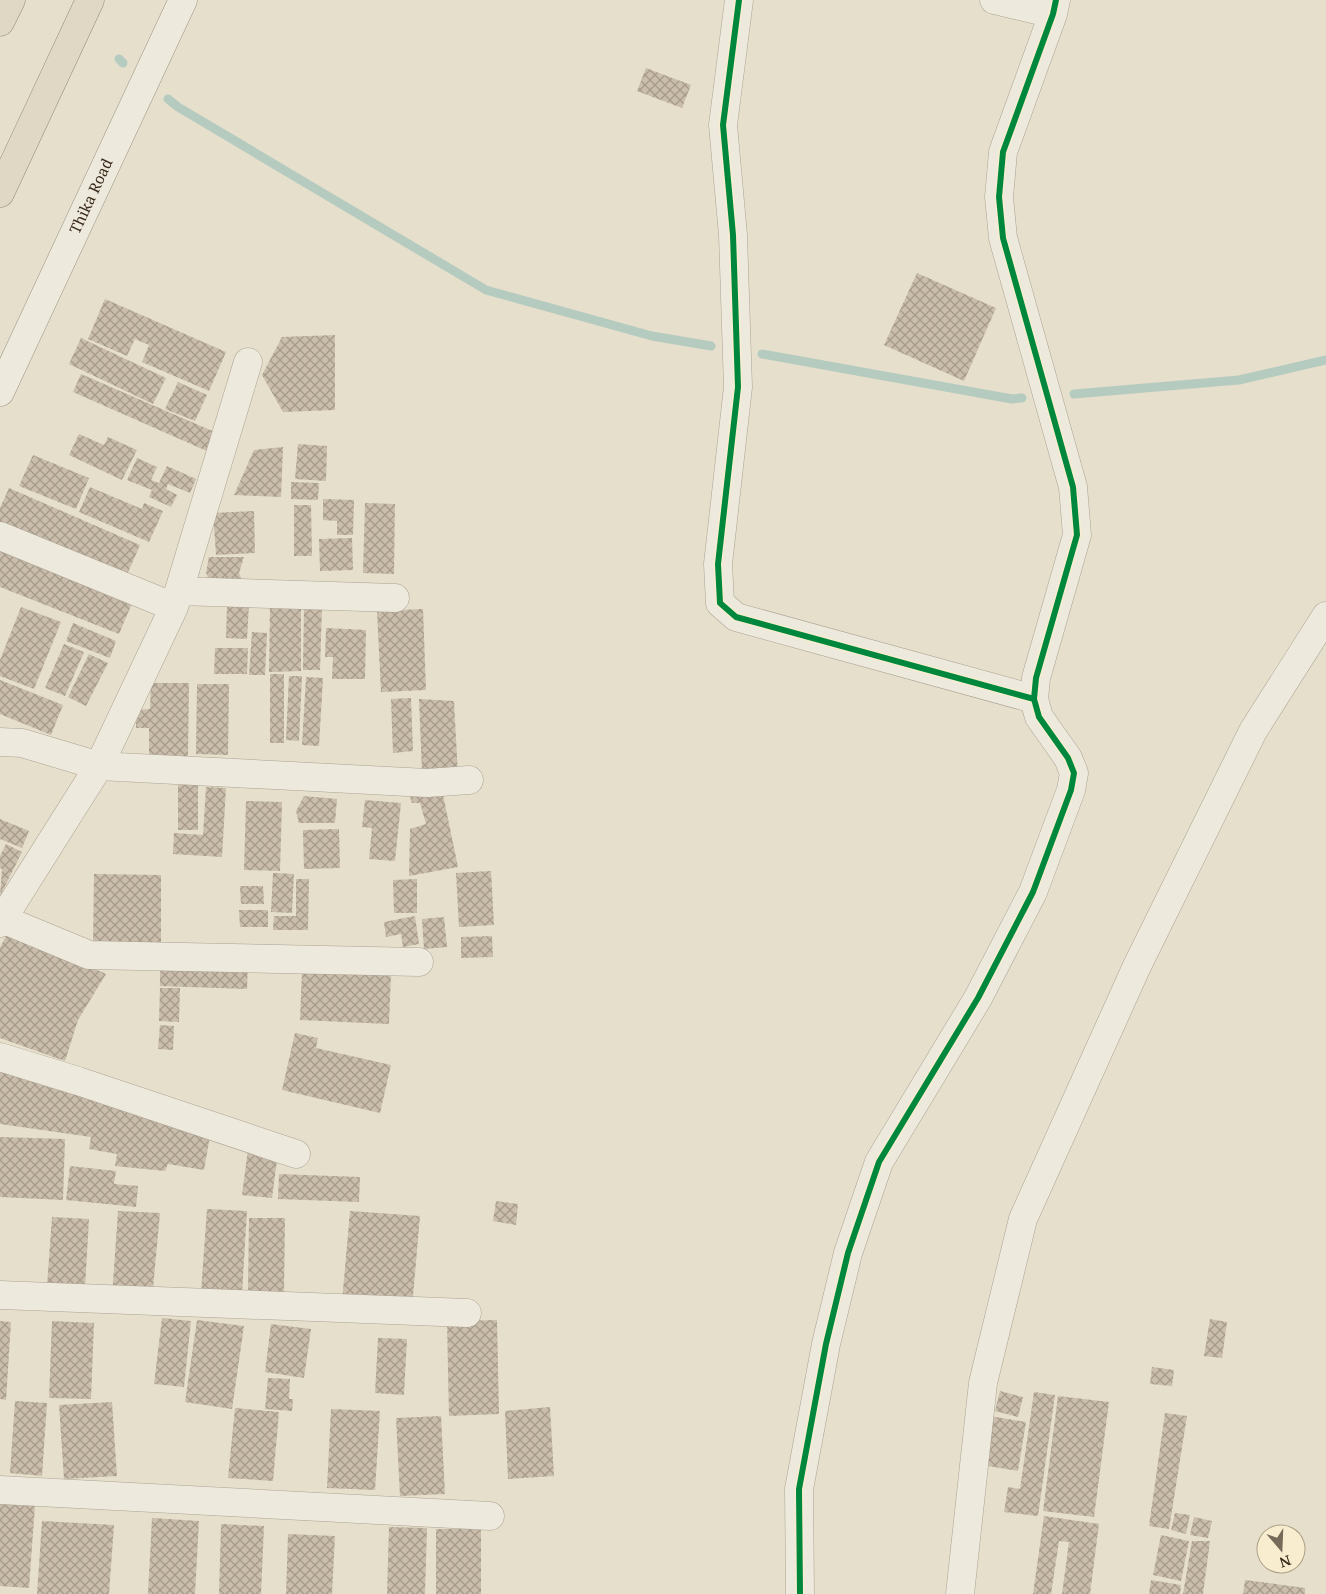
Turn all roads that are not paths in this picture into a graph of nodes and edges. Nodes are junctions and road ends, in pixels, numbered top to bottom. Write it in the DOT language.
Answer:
graph roads {
  1 [pos="11,0"];
  2 [pos="90,0"];
  3 [pos="183,0"];
  4 [pos="739,0"];
  5 [pos="994,0"];
  6 [pos="1055,7"];
  7 [pos="0,22"];
  8 [pos="0,192"];
  9 [pos="248,362"];
  10 [pos="0,392"];
  11 [pos="0,536"];
  12 [pos="395,598"];
  13 [pos="177,599"];
  14 [pos="1326,616"];
  15 [pos="1034,699"];
  16 [pos="0,742"];
  17 [pos="99,766"];
  18 [pos="469,780"];
  19 [pos="1,921"];
  20 [pos="419,962"];
  21 [pos="0,1057"];
  22 [pos="296,1154"];
  23 [pos="0,1295"];
  24 [pos="467,1313"];
  25 [pos="0,1490"];
  26 [pos="490,1516"];
  27 [pos="800,1594"];
  28 [pos="960,1594"];
  1 -- 7 [label="highway"];
  2 -- 8 [label="highway"];
  3 -- 10 [label="street, Thika Road"];
  4 -- 15 [label="street"];
  5 -- 6 [label="street"];
  6 -- 15 [label="street"];
  9 -- 13 [label="street"];
  11 -- 13 [label="street"];
  12 -- 13 [label="street"];
  13 -- 17 [label="street"];
  14 -- 28 [label="street"];
  15 -- 27 [label="street"];
  16 -- 17 [label="street"];
  17 -- 18 [label="street"];
  17 -- 19 [label="street"];
  19 -- 20 [label="street"];
  21 -- 22 [label="street"];
  23 -- 24 [label="street"];
  25 -- 26 [label="street"];
}
